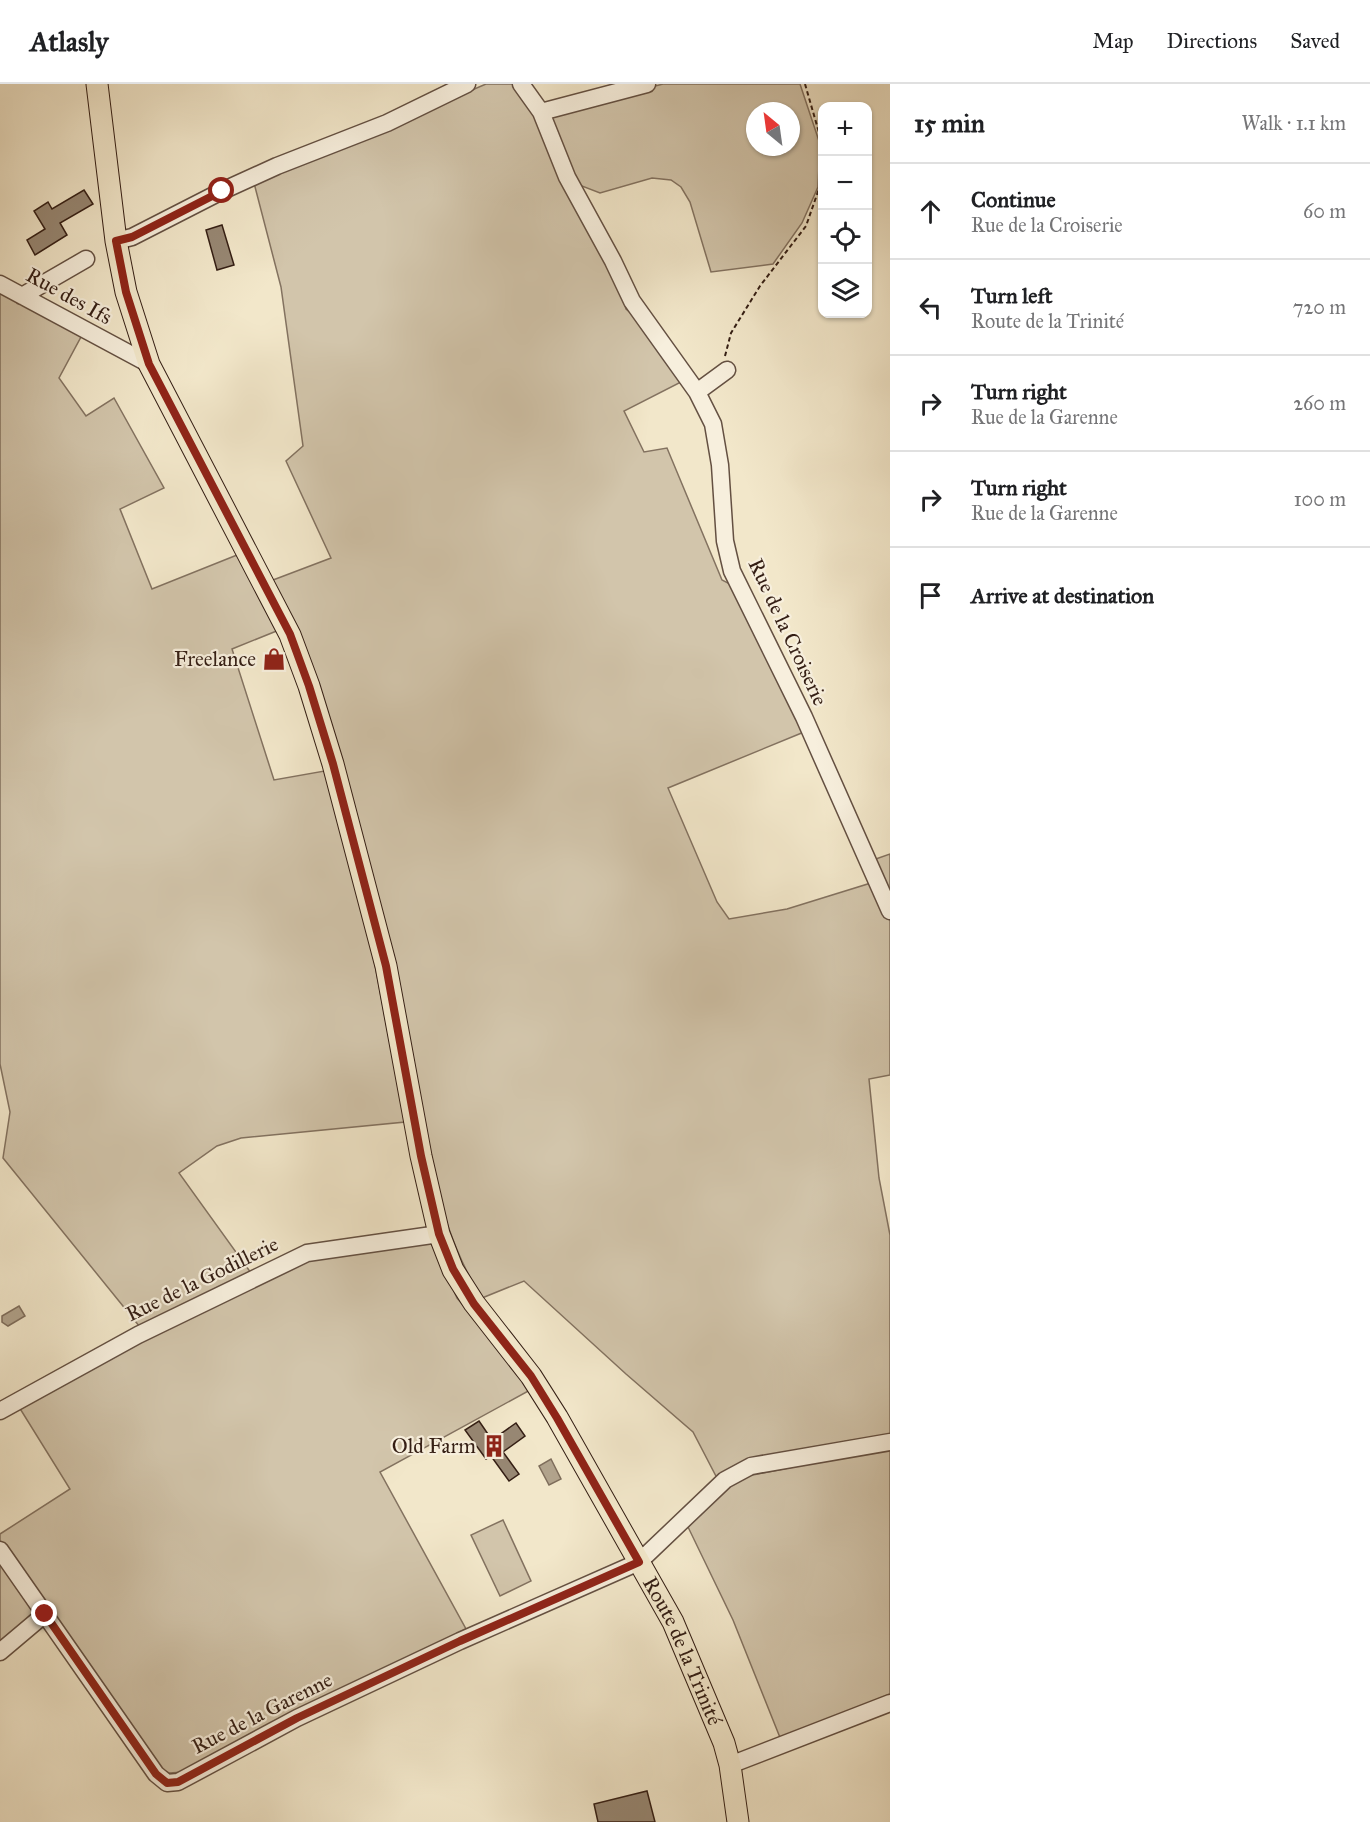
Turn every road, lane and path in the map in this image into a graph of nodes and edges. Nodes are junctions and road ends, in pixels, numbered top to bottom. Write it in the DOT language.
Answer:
graph roads {
  1 [pos="97,84"];
  2 [pos="467,84"];
  3 [pos="521,84"];
  4 [pos="647,84"];
  5 [pos="805,84"];
  6 [pos="542,112"];
  7 [pos="818,129"];
  8 [pos="818,192"];
  9 [pos="116,241"];
  10 [pos="86,259"];
  11 [pos="0,284"];
  12 [pos="22,296"];
  13 [pos="149,364"];
  14 [pos="727,370"];
  15 [pos="697,392"];
  16 [pos="890,910"];
  17 [pos="439,1234"];
  18 [pos="0,1411"];
  19 [pos="890,1442"];
  20 [pos="0,1550"];
  21 [pos="639,1562"];
  22 [pos="45,1614"];
  23 [pos="0,1652"];
  24 [pos="890,1703"];
  25 [pos="730,1765"];
  26 [pos="738,1822"];
  1 -- 9 [label="main road, Route de la Trinité"];
  2 -- 9 [label="street"];
  3 -- 6 [label="street, Rue de la Croiserie"];
  4 -- 6 [label="street"];
  5 -- 7 [label="path"];
  6 -- 15 [label="street, Rue de la Croiserie"];
  8 -- 14 [label="path"];
  9 -- 13 [label="main road, Route de la Trinité"];
  10 -- 12 [label="street"];
  11 -- 12 [label="street, Rue des Ifs"];
  12 -- 13 [label="street, Rue des Ifs"];
  13 -- 17 [label="main road, Route de la Trinité"];
  14 -- 15 [label="street"];
  15 -- 16 [label="street, Rue de la Croiserie"];
  17 -- 18 [label="street, Rue de la Godillerie"];
  17 -- 21 [label="main road, Route de la Trinité"];
  19 -- 21 [label="street"];
  20 -- 22 [label="street, Rue de la Garenne"];
  21 -- 22 [label="street, Rue de la Garenne"];
  21 -- 25 [label="main road, Route de la Trinité"];
  22 -- 23 [label="street"];
  24 -- 25 [label="street"];
  25 -- 26 [label="main road, Route de la Trinité"];
}
